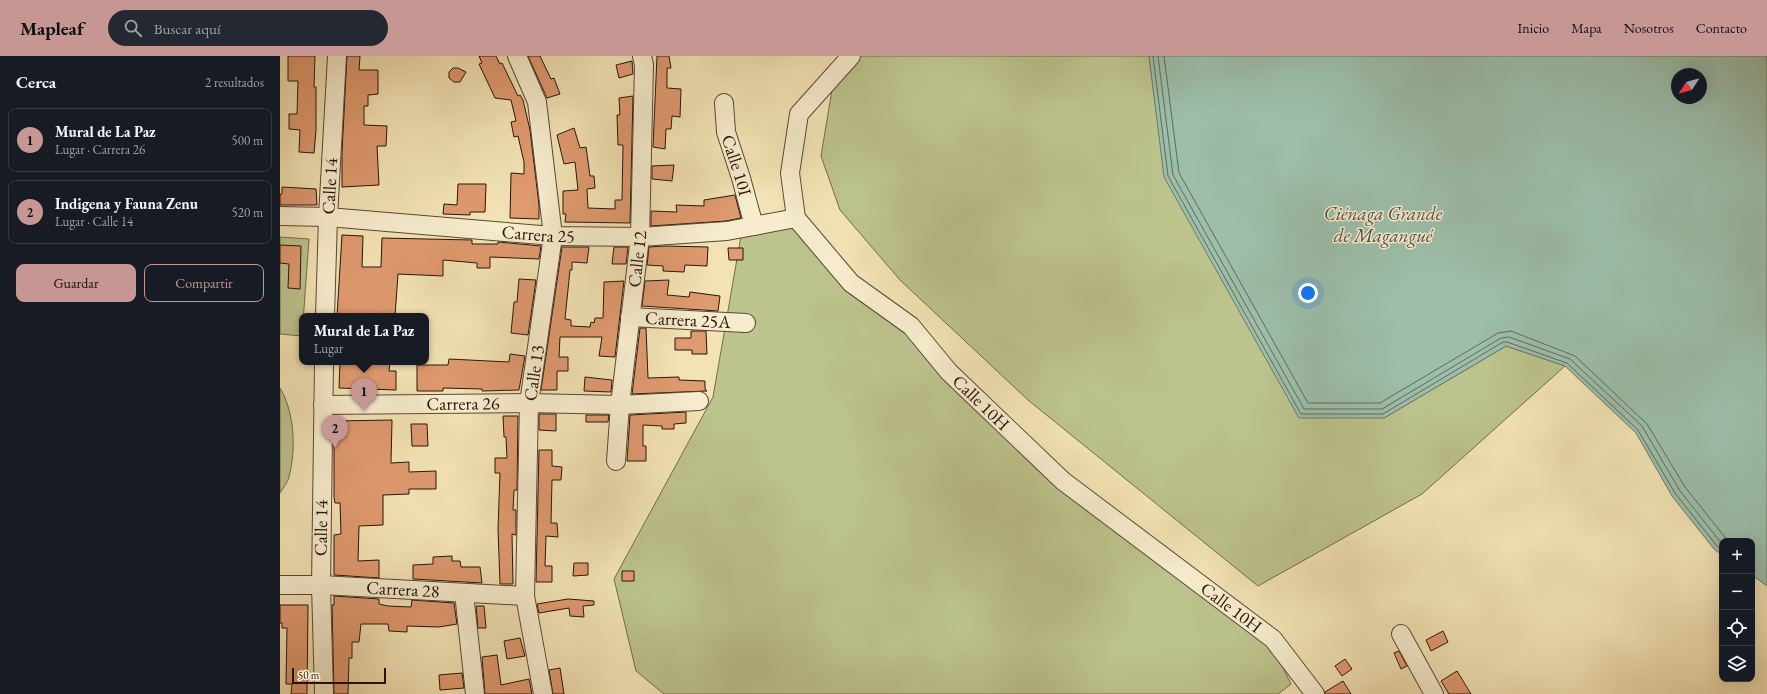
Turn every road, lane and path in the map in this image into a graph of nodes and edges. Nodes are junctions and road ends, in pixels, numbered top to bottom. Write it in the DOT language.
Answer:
graph roads {
  1 [pos="337,56"];
  2 [pos="517,56"];
  3 [pos="642,56"];
  4 [pos="851,56"];
  5 [pos="724,103"];
  6 [pos="280,216"];
  7 [pos="328,217"];
  8 [pos="796,218"];
  9 [pos="754,226"];
  10 [pos="553,236"];
  11 [pos="640,237"];
  12 [pos="325,313"];
  13 [pos="630,317"];
  14 [pos="746,323"];
  15 [pos="324,365"];
  16 [pos="699,401"];
  17 [pos="529,403"];
  18 [pos="323,405"];
  19 [pos="620,405"];
  20 [pos="616,461"];
  21 [pos="280,585"];
  22 [pos="321,585"];
  23 [pos="464,593"];
  24 [pos="525,596"];
  25 [pos="1401,634"];
  26 [pos="324,694"];
  27 [pos="475,694"];
  28 [pos="543,694"];
  29 [pos="1315,694"];
  30 [pos="1434,694"];
  1 -- 7 [label="street, Calle 14"];
  2 -- 10 [label="street, Calle 13"];
  3 -- 11 [label="street, Calle 12"];
  4 -- 8 [label="street"];
  5 -- 9 [label="street, Calle 10I"];
  6 -- 7 [label="street, Carrera 25"];
  7 -- 10 [label="street, Carrera 25"];
  7 -- 12 [label="street, Calle 14"];
  8 -- 9 [label="street, Carrera 25"];
  8 -- 29 [label="street, Calle 10H"];
  9 -- 11 [label="street, Carrera 25"];
  10 -- 11 [label="street, Carrera 25"];
  10 -- 17 [label="street, Calle 13"];
  11 -- 13 [label="street, Calle 12"];
  13 -- 14 [label="street, Carrera 25A"];
  13 -- 19 [label="street, Calle 12"];
  15 -- 18 [label="street, Calle 14"];
  16 -- 19 [label="street, Carrera 26"];
  17 -- 18 [label="street, Carrera 26"];
  17 -- 19 [label="street, Carrera 26"];
  17 -- 24 [label="street, Calle 13"];
  18 -- 22 [label="street, Calle 14"];
  19 -- 20 [label="street, Calle 12"];
  21 -- 22 [label="street, Carrera 28"];
  22 -- 23 [label="street, Carrera 28"];
  22 -- 26 [label="street, Calle 14"];
  23 -- 24 [label="street, Carrera 28"];
  23 -- 27 [label="street"];
  24 -- 28 [label="street, Calle 13"];
  25 -- 30 [label="street"];
}
